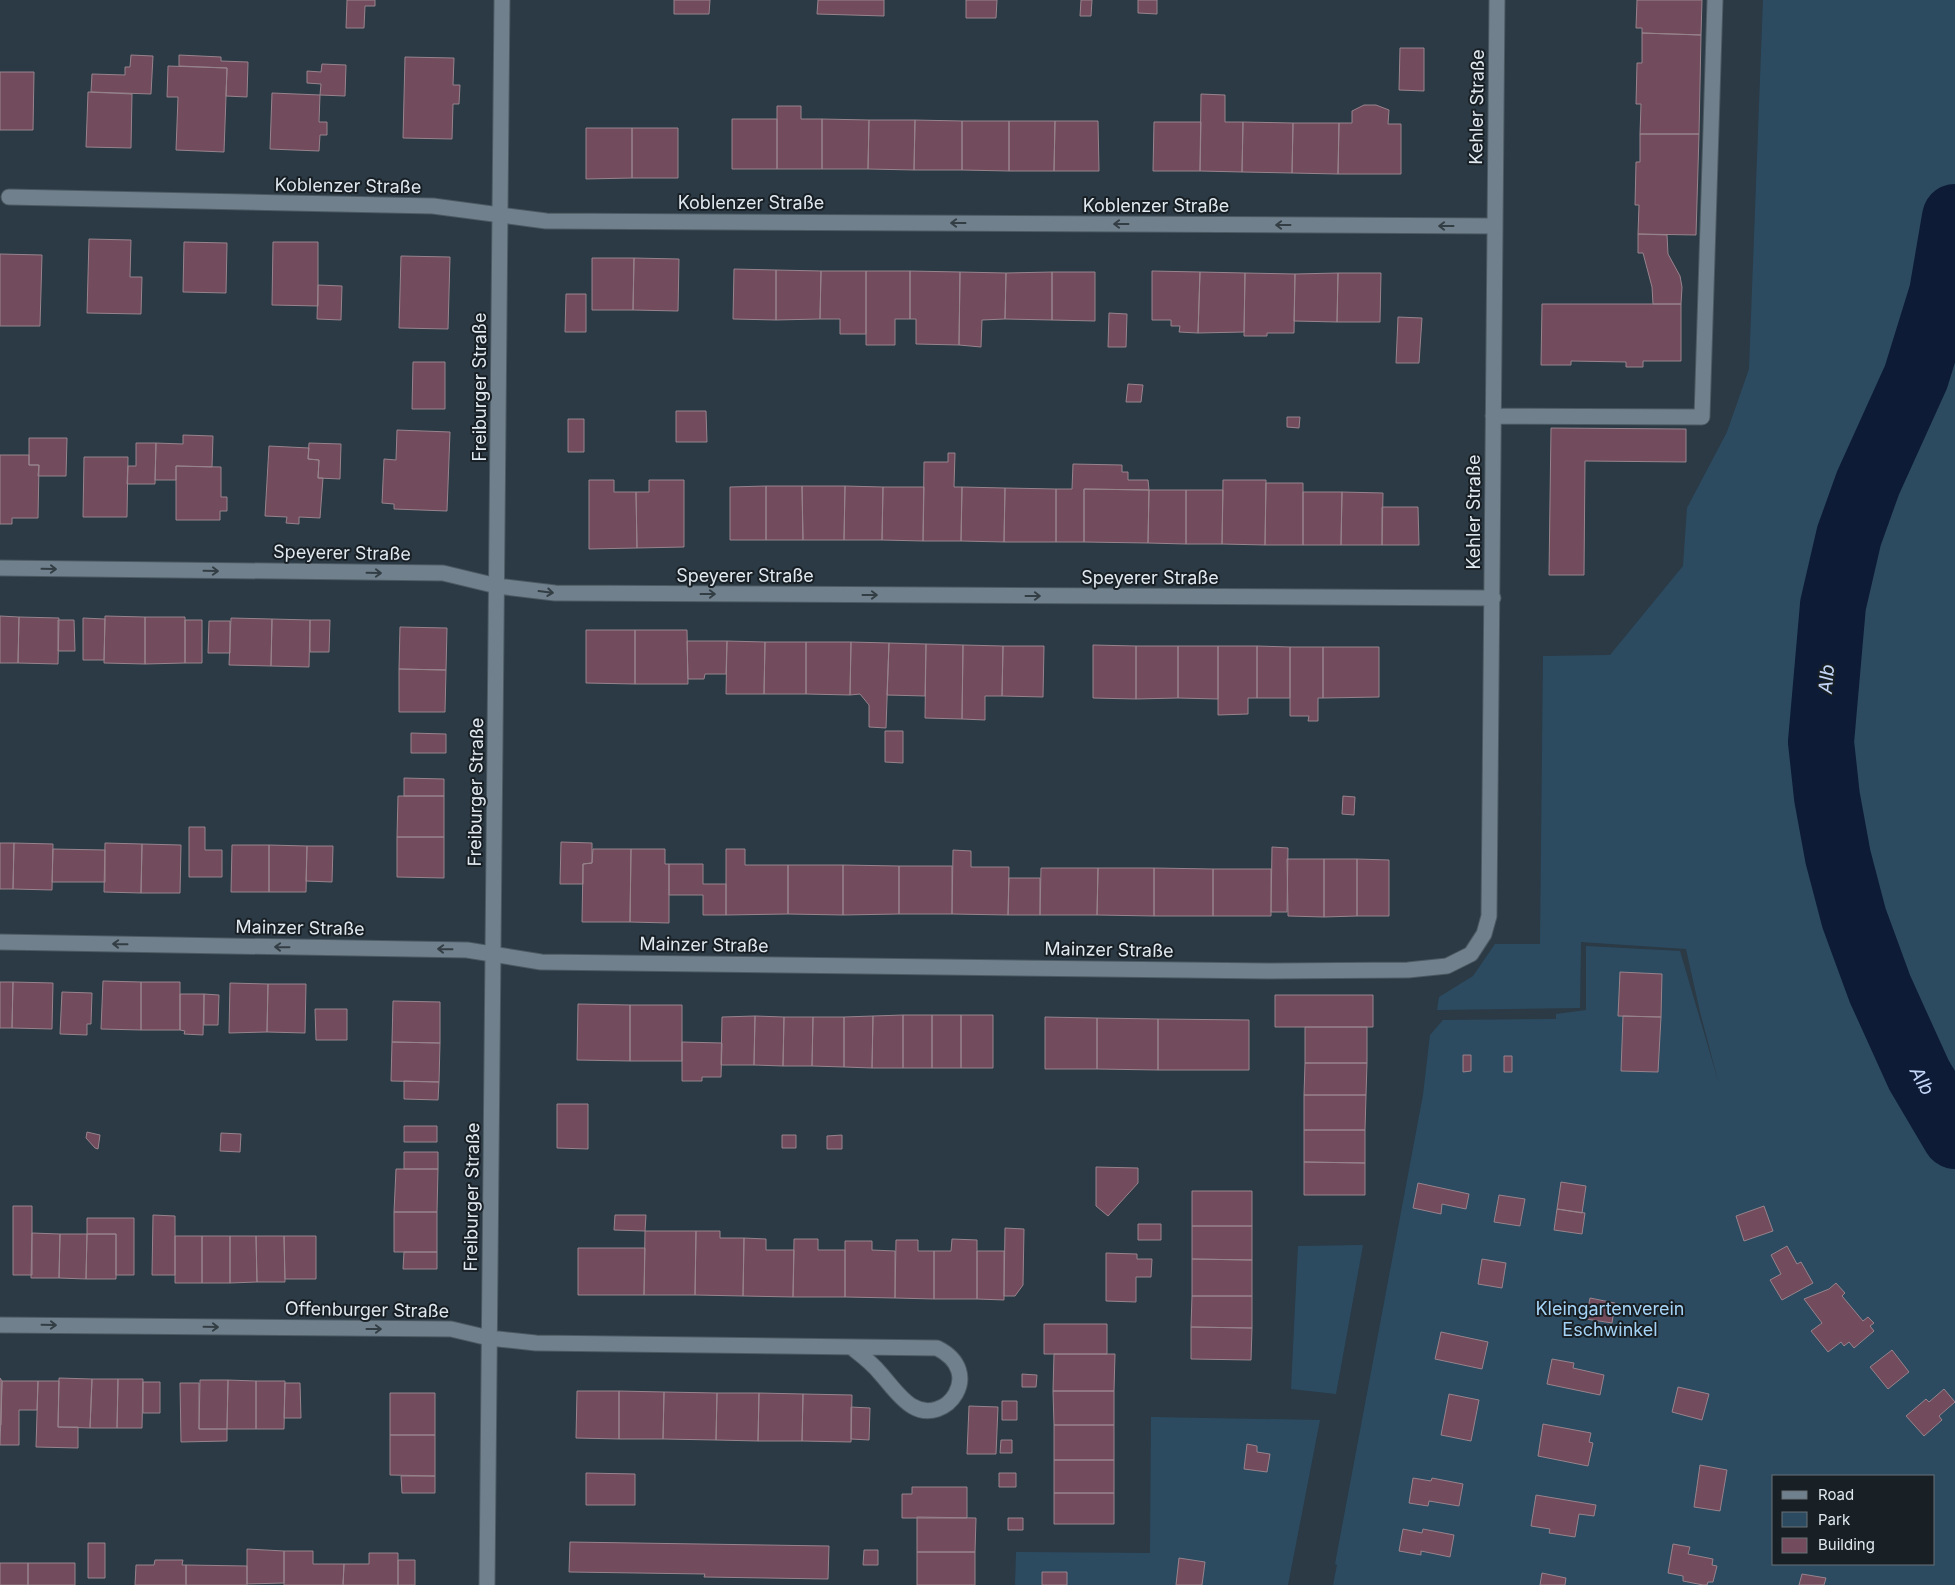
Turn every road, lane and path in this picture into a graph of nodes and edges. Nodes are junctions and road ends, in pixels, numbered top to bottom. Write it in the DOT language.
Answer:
graph roads {
  1 [pos="502,0"];
  2 [pos="1497,0"];
  3 [pos="1715,0"];
  4 [pos="9,197"];
  5 [pos="500,214"];
  6 [pos="1495,226"];
  7 [pos="1493,416"];
  8 [pos="0,568"];
  9 [pos="497,586"];
  10 [pos="1493,598"];
  11 [pos="0,942"];
  12 [pos="493,955"];
  13 [pos="1408,970"];
  14 [pos="0,1325"];
  15 [pos="489,1338"];
  16 [pos="851,1347"];
  17 [pos="487,1585"];
  1 -- 5 [label="street, Freiburger Straße"];
  2 -- 6 [label="street, Kehler Straße"];
  3 -- 7 [label="street"];
  4 -- 5 [label="street, Koblenzer Straße"];
  6 -- 5 [label="street, Koblenzer Straße, one-way"];
  5 -- 9 [label="street, Freiburger Straße"];
  6 -- 7 [label="street, Kehler Straße"];
  7 -- 10 [label="street, Kehler Straße"];
  8 -- 9 [label="street, Speyerer Straße, one-way"];
  9 -- 10 [label="street, Speyerer Straße, one-way"];
  9 -- 12 [label="street, Freiburger Straße"];
  10 -- 13 [label="street, Kehler Straße"];
  12 -- 11 [label="street, Mainzer Straße, one-way"];
  12 -- 13 [label="street, Mainzer Straße"];
  12 -- 15 [label="street, Freiburger Straße"];
  14 -- 15 [label="street, Offenburger Straße, one-way"];
  15 -- 16 [label="street, Offenburger Straße"];
  15 -- 17 [label="street, Freiburger Straße"];
  16 -- 16 [label="street, Offenburger Straße"];
}
